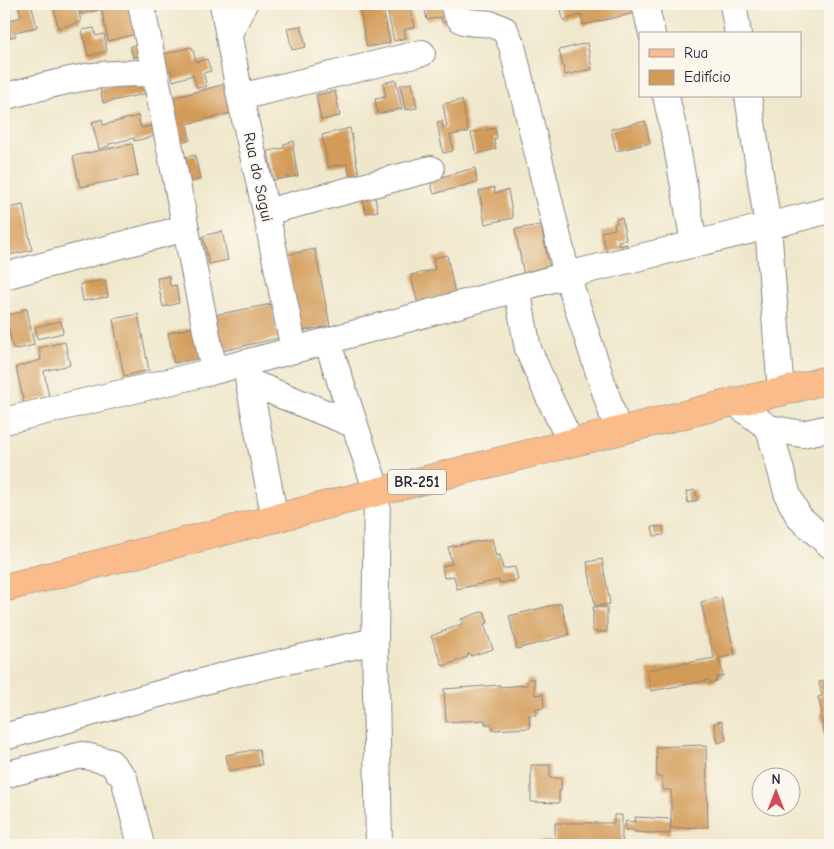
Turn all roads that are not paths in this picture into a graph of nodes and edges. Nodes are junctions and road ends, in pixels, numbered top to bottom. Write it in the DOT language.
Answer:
graph roads {
  1 [pos="140,4"];
  2 [pos="223,4"];
  3 [pos="244,4"];
  4 [pos="453,4"];
  5 [pos="645,4"];
  6 [pos="733,4"];
  7 [pos="652,32"];
  8 [pos="738,32"];
  9 [pos="229,33"];
  10 [pos="422,52"];
  11 [pos="155,73"];
  12 [pos="4,97"];
  13 [pos="240,97"];
  14 [pos="666,98"];
  15 [pos="748,98"];
  16 [pos="431,169"];
  17 [pos="830,210"];
  18 [pos="266,212"];
  19 [pos="768,226"];
  20 [pos="186,228"];
  21 [pos="694,243"];
  22 [pos="567,275"];
  23 [pos="4,276"];
  24 [pos="517,288"];
  25 [pos="327,341"];
  26 [pos="294,350"];
  27 [pos="214,371"];
  28 [pos="247,372"];
  29 [pos="830,379"];
  30 [pos="781,392"];
  31 [pos="734,402"];
  32 [pos="4,421"];
  33 [pos="355,425"];
  34 [pos="769,428"];
  35 [pos="830,428"];
  36 [pos="618,431"];
  37 [pos="571,443"];
  38 [pos="377,492"];
  39 [pos="275,519"];
  40 [pos="830,545"];
  41 [pos="4,588"];
  42 [pos="375,641"];
  43 [pos="4,737"];
  44 [pos="4,775"];
  45 [pos="141,845"];
  46 [pos="379,845"];
  1 -- 11 [label="street"];
  2 -- 9 [label="street, Rua do Sagui"];
  3 -- 9 [label="street"];
  4 -- 22 [label="street"];
  5 -- 7 [label="street"];
  6 -- 8 [label="street"];
  9 -- 13 [label="street, Rua do Sagui"];
  10 -- 13 [label="street"];
  11 -- 12 [label="street"];
  11 -- 20 [label="street"];
  13 -- 18 [label="street, Rua do Sagui"];
  14 -- 21 [label="street"];
  15 -- 19 [label="street"];
  16 -- 18 [label="street"];
  17 -- 19 [label="street"];
  18 -- 26 [label="street, Rua do Sagui"];
  19 -- 21 [label="street"];
  19 -- 30 [label="street"];
  20 -- 23 [label="street"];
  20 -- 27 [label="street"];
  21 -- 22 [label="street"];
  22 -- 24 [label="street"];
  22 -- 36 [label="street"];
  24 -- 25 [label="street"];
  24 -- 37 [label="street"];
  25 -- 26 [label="street"];
  25 -- 33 [label="street"];
  26 -- 28 [label="street"];
  27 -- 28 [label="street"];
  27 -- 32 [label="street"];
  28 -- 33 [label="street"];
  28 -- 39 [label="street"];
  29 -- 30 [label="main road, BR-251"];
  30 -- 31 [label="main road, BR-251"];
  31 -- 34 [label="street"];
  31 -- 36 [label="main road, BR-251"];
  33 -- 38 [label="street"];
  34 -- 35 [label="street"];
  34 -- 40 [label="street"];
  36 -- 37 [label="main road, BR-251"];
  37 -- 38 [label="main road, BR-251"];
  38 -- 39 [label="main road, BR-251"];
  38 -- 42 [label="street"];
  39 -- 41 [label="main road, BR-251"];
  42 -- 43 [label="street"];
  42 -- 46 [label="street"];
  44 -- 45 [label="street"];
}
